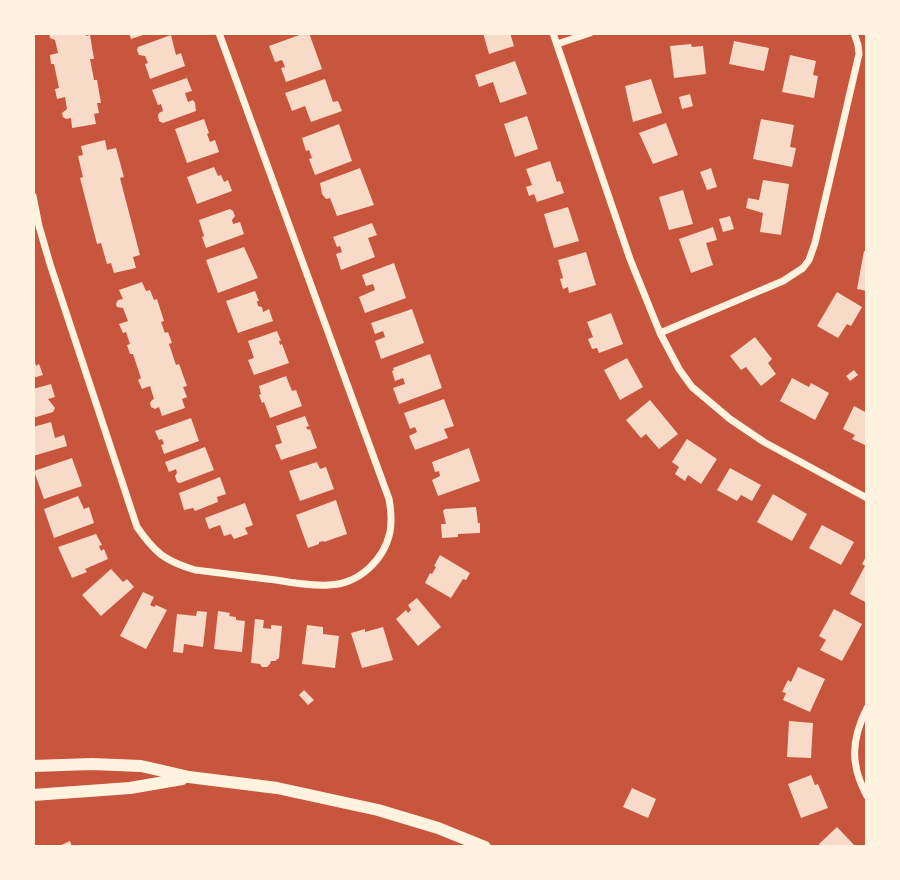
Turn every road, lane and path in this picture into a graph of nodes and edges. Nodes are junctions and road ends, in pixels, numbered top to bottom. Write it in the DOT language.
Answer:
graph roads {
  1 [pos="219,33"];
  2 [pos="553,33"];
  3 [pos="590,33"];
  4 [pos="854,33"];
  5 [pos="557,44"];
  6 [pos="33,196"];
  7 [pos="660,333"];
  8 [pos="867,498"];
  9 [pos="867,708"];
  10 [pos="33,766"];
  11 [pos="189,778"];
  12 [pos="33,795"];
  13 [pos="867,796"];
  14 [pos="485,847"];
  1 -- 6 [label="street"];
  2 -- 5 [label="street"];
  3 -- 5 [label="street"];
  4 -- 7 [label="street"];
  5 -- 7 [label="street"];
  7 -- 8 [label="street"];
  9 -- 13 [label="street"];
  10 -- 11 [label="main road"];
  11 -- 12 [label="main road"];
  11 -- 14 [label="main road"];
}
